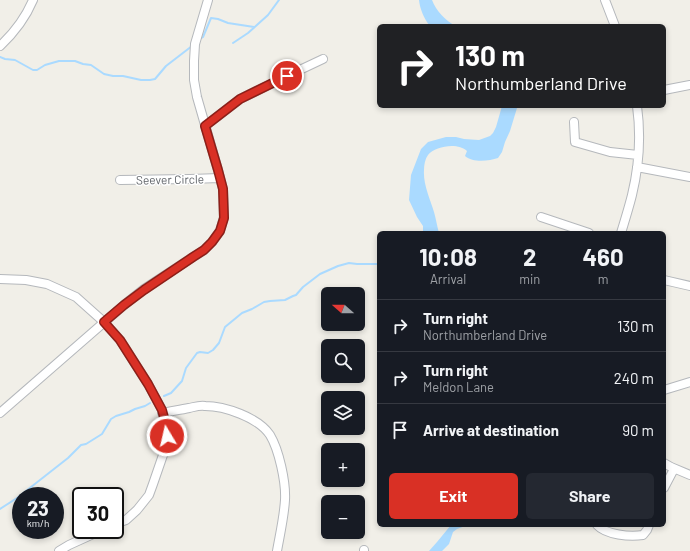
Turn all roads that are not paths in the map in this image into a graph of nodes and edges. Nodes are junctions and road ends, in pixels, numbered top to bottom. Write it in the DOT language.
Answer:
graph roads {
  1 [pos="33,0"];
  2 [pos="208,0"];
  3 [pos="605,0"];
  4 [pos="614,24"];
  5 [pos="0,46"];
  6 [pos="323,59"];
  7 [pos="690,85"];
  8 [pos="666,90"];
  9 [pos="637,108"];
  10 [pos="574,122"];
  11 [pos="205,126"];
  12 [pos="638,155"];
  13 [pos="637,167"];
  14 [pos="690,177"];
  15 [pos="220,178"];
  16 [pos="120,180"];
  17 [pos="541,217"];
  18 [pos="583,231"];
  19 [pos="622,231"];
  20 [pos="0,279"];
  21 [pos="666,280"];
  22 [pos="690,286"];
  23 [pos="104,322"];
  24 [pos="690,382"];
  25 [pos="666,389"];
  26 [pos="0,413"];
  27 [pos="162,413"];
  28 [pos="666,464"];
  29 [pos="674,468"];
  30 [pos="690,475"];
  31 [pos="666,484"];
  32 [pos="124,521"];
  33 [pos="598,527"];
  34 [pos="648,527"];
  35 [pos="82,539"];
  36 [pos="59,551"];
  37 [pos="277,551"];
  1 -- 5 [label="street"];
  2 -- 11 [label="street"];
  3 -- 4 [label="street"];
  6 -- 11 [label="street"];
  7 -- 8 [label="street"];
  9 -- 12 [label="street"];
  10 -- 12 [label="street"];
  11 -- 15 [label="street"];
  12 -- 13 [label="street"];
  13 -- 14 [label="street"];
  13 -- 19 [label="street"];
  15 -- 16 [label="street, Seever Circle"];
  15 -- 23 [label="street"];
  17 -- 18 [label="street"];
  20 -- 23 [label="street"];
  21 -- 22 [label="street"];
  23 -- 26 [label="street"];
  23 -- 27 [label="street"];
  24 -- 25 [label="street"];
  27 -- 32 [label="street"];
  27 -- 37 [label="street"];
  28 -- 29 [label="street"];
  29 -- 30 [label="street"];
  29 -- 31 [label="street"];
  33 -- 34 [label="street"];
  35 -- 36 [label="street"];
}
